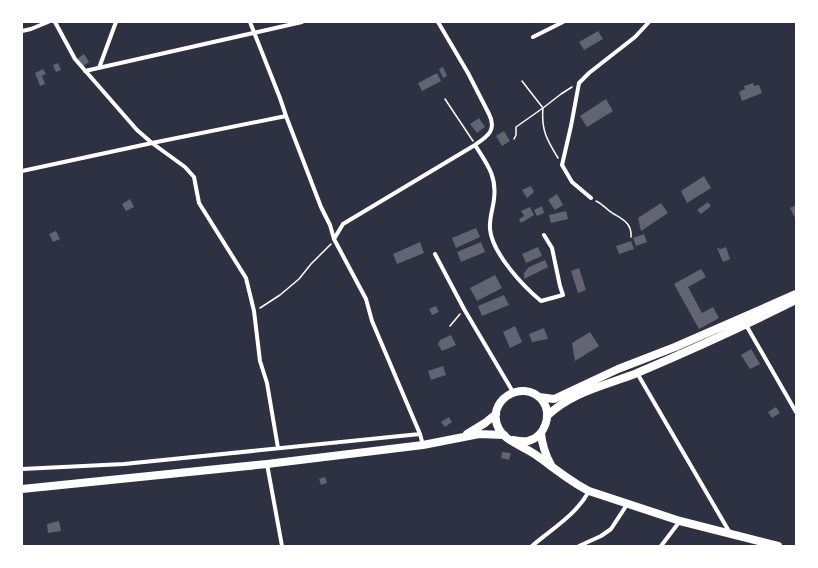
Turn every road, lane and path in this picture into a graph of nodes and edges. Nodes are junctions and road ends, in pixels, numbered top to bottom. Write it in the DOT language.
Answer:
graph roads {
  1 [pos="48,22"];
  2 [pos="55,22"];
  3 [pos="116,22"];
  4 [pos="250,22"];
  5 [pos="302,22"];
  6 [pos="438,22"];
  7 [pos="563,22"];
  8 [pos="649,22"];
  9 [pos="22,31"];
  10 [pos="254,33"];
  11 [pos="533,37"];
  12 [pos="98,68"];
  13 [pos="85,71"];
  14 [pos="522,82"];
  15 [pos="579,83"];
  16 [pos="446,98"];
  17 [pos="543,108"];
  18 [pos="286,116"];
  19 [pos="514,139"];
  20 [pos="152,143"];
  21 [pos="475,145"];
  22 [pos="562,165"];
  23 [pos="22,171"];
  24 [pos="591,198"];
  25 [pos="544,235"];
  26 [pos="631,237"];
  27 [pos="334,239"];
  28 [pos="435,254"];
  29 [pos="796,294"];
  30 [pos="796,300"];
  31 [pos="464,310"];
  32 [pos="254,311"];
  33 [pos="746,325"];
  34 [pos="450,326"];
  35 [pos="636,373"];
  36 [pos="513,392"];
  37 [pos="539,397"];
  38 [pos="796,412"];
  39 [pos="496,414"];
  40 [pos="548,416"];
  41 [pos="541,433"];
  42 [pos="420,434"];
  43 [pos="504,435"];
  44 [pos="455,440"];
  45 [pos="512,440"];
  46 [pos="423,445"];
  47 [pos="278,448"];
  48 [pos="267,464"];
  49 [pos="22,469"];
  50 [pos="554,469"];
  51 [pos="22,489"];
  52 [pos="589,491"];
  53 [pos="628,504"];
  54 [pos="680,521"];
  55 [pos="731,534"];
  56 [pos="282,546"];
  57 [pos="532,546"];
  58 [pos="579,546"];
  59 [pos="661,546"];
  60 [pos="778,546"];
  1 -- 9 [label="street"];
  2 -- 13 [label="street"];
  3 -- 12 [label="street"];
  4 -- 10 [label="street"];
  5 -- 10 [label="street"];
  6 -- 21 [label="street"];
  7 -- 11 [label="street"];
  8 -- 15 [label="street"];
  10 -- 12 [label="street"];
  10 -- 18 [label="street"];
  12 -- 13 [label="street"];
  13 -- 20 [label="street"];
  14 -- 17 [label="path"];
  15 -- 17 [label="path"];
  15 -- 22 [label="street"];
  16 -- 21 [label="path"];
  17 -- 19 [label="path"];
  17 -- 22 [label="path"];
  18 -- 20 [label="street"];
  18 -- 27 [label="street"];
  20 -- 23 [label="street"];
  20 -- 32 [label="street"];
  21 -- 25 [label="street"];
  21 -- 27 [label="street"];
  22 -- 24 [label="street"];
  24 -- 26 [label="path"];
  27 -- 32 [label="path"];
  27 -- 42 [label="street"];
  28 -- 31 [label="street"];
  29 -- 37 [label="main road"];
  30 -- 33 [label="main road"];
  31 -- 34 [label="path"];
  31 -- 36 [label="street"];
  32 -- 47 [label="street"];
  33 -- 35 [label="main road"];
  33 -- 38 [label="street"];
  35 -- 40 [label="main road"];
  35 -- 55 [label="street"];
  36 -- 37 [label="main road"];
  36 -- 39 [label="main road"];
  37 -- 40 [label="main road"];
  39 -- 43 [label="main road"];
  39 -- 44 [label="main road"];
  40 -- 41 [label="main road"];
  41 -- 45 [label="main road"];
  41 -- 50 [label="main road"];
  42 -- 46 [label="street"];
  42 -- 47 [label="street"];
  43 -- 44 [label="main road"];
  43 -- 45 [label="main road"];
  44 -- 46 [label="main road"];
  45 -- 50 [label="main road"];
  46 -- 48 [label="main road"];
  47 -- 49 [label="street"];
  48 -- 51 [label="main road"];
  48 -- 56 [label="street"];
  50 -- 52 [label="main road"];
  52 -- 53 [label="main road"];
  52 -- 57 [label="street"];
  53 -- 54 [label="main road"];
  53 -- 58 [label="street"];
  54 -- 55 [label="main road"];
  54 -- 59 [label="street"];
  55 -- 60 [label="main road"];
}
